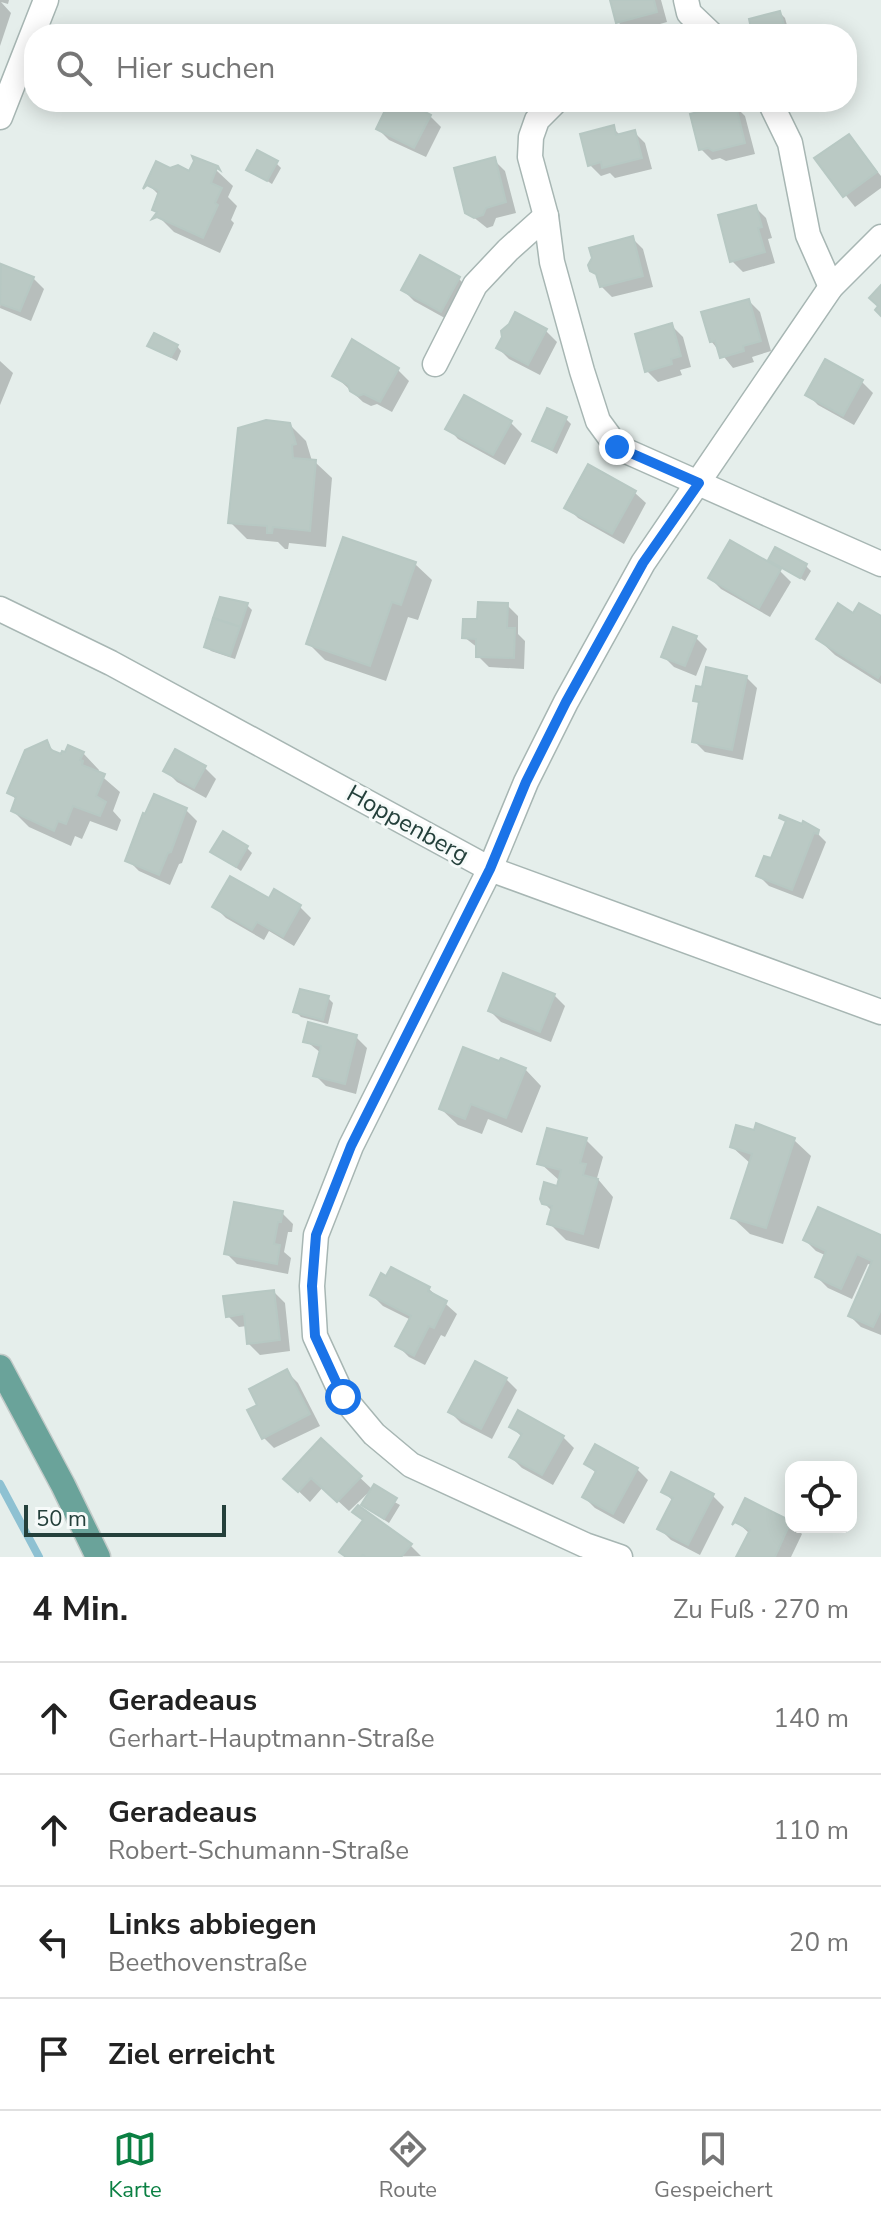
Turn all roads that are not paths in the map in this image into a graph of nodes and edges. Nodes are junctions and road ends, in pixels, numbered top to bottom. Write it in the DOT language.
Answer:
graph roads {
  1 [pos="46,0"];
  2 [pos="686,0"];
  3 [pos="37,24"];
  4 [pos="701,24"];
  5 [pos="24,56"];
  6 [pos="545,112"];
  7 [pos="775,112"];
  8 [pos="0,117"];
  9 [pos="546,216"];
  10 [pos="881,237"];
  11 [pos="831,287"];
  12 [pos="435,364"];
  13 [pos="699,483"];
  14 [pos="881,564"];
  15 [pos="0,609"];
  16 [pos="490,869"];
  17 [pos="881,1012"];
  18 [pos="0,1367"];
  19 [pos="582,1551"];
  20 [pos="98,1557"];
  21 [pos="620,1557"];
  1 -- 3 [label="street"];
  2 -- 4 [label="street"];
  5 -- 8 [label="street"];
  6 -- 9 [label="street"];
  7 -- 11 [label="street"];
  9 -- 12 [label="street"];
  9 -- 13 [label="street"];
  10 -- 11 [label="street"];
  11 -- 13 [label="street"];
  13 -- 14 [label="street"];
  13 -- 16 [label="street"];
  15 -- 16 [label="street, Hoppenberg"];
  16 -- 17 [label="street, Hoppenberg"];
  16 -- 19 [label="street"];
  18 -- 20 [label="main road"];
  19 -- 21 [label="street"];
}
